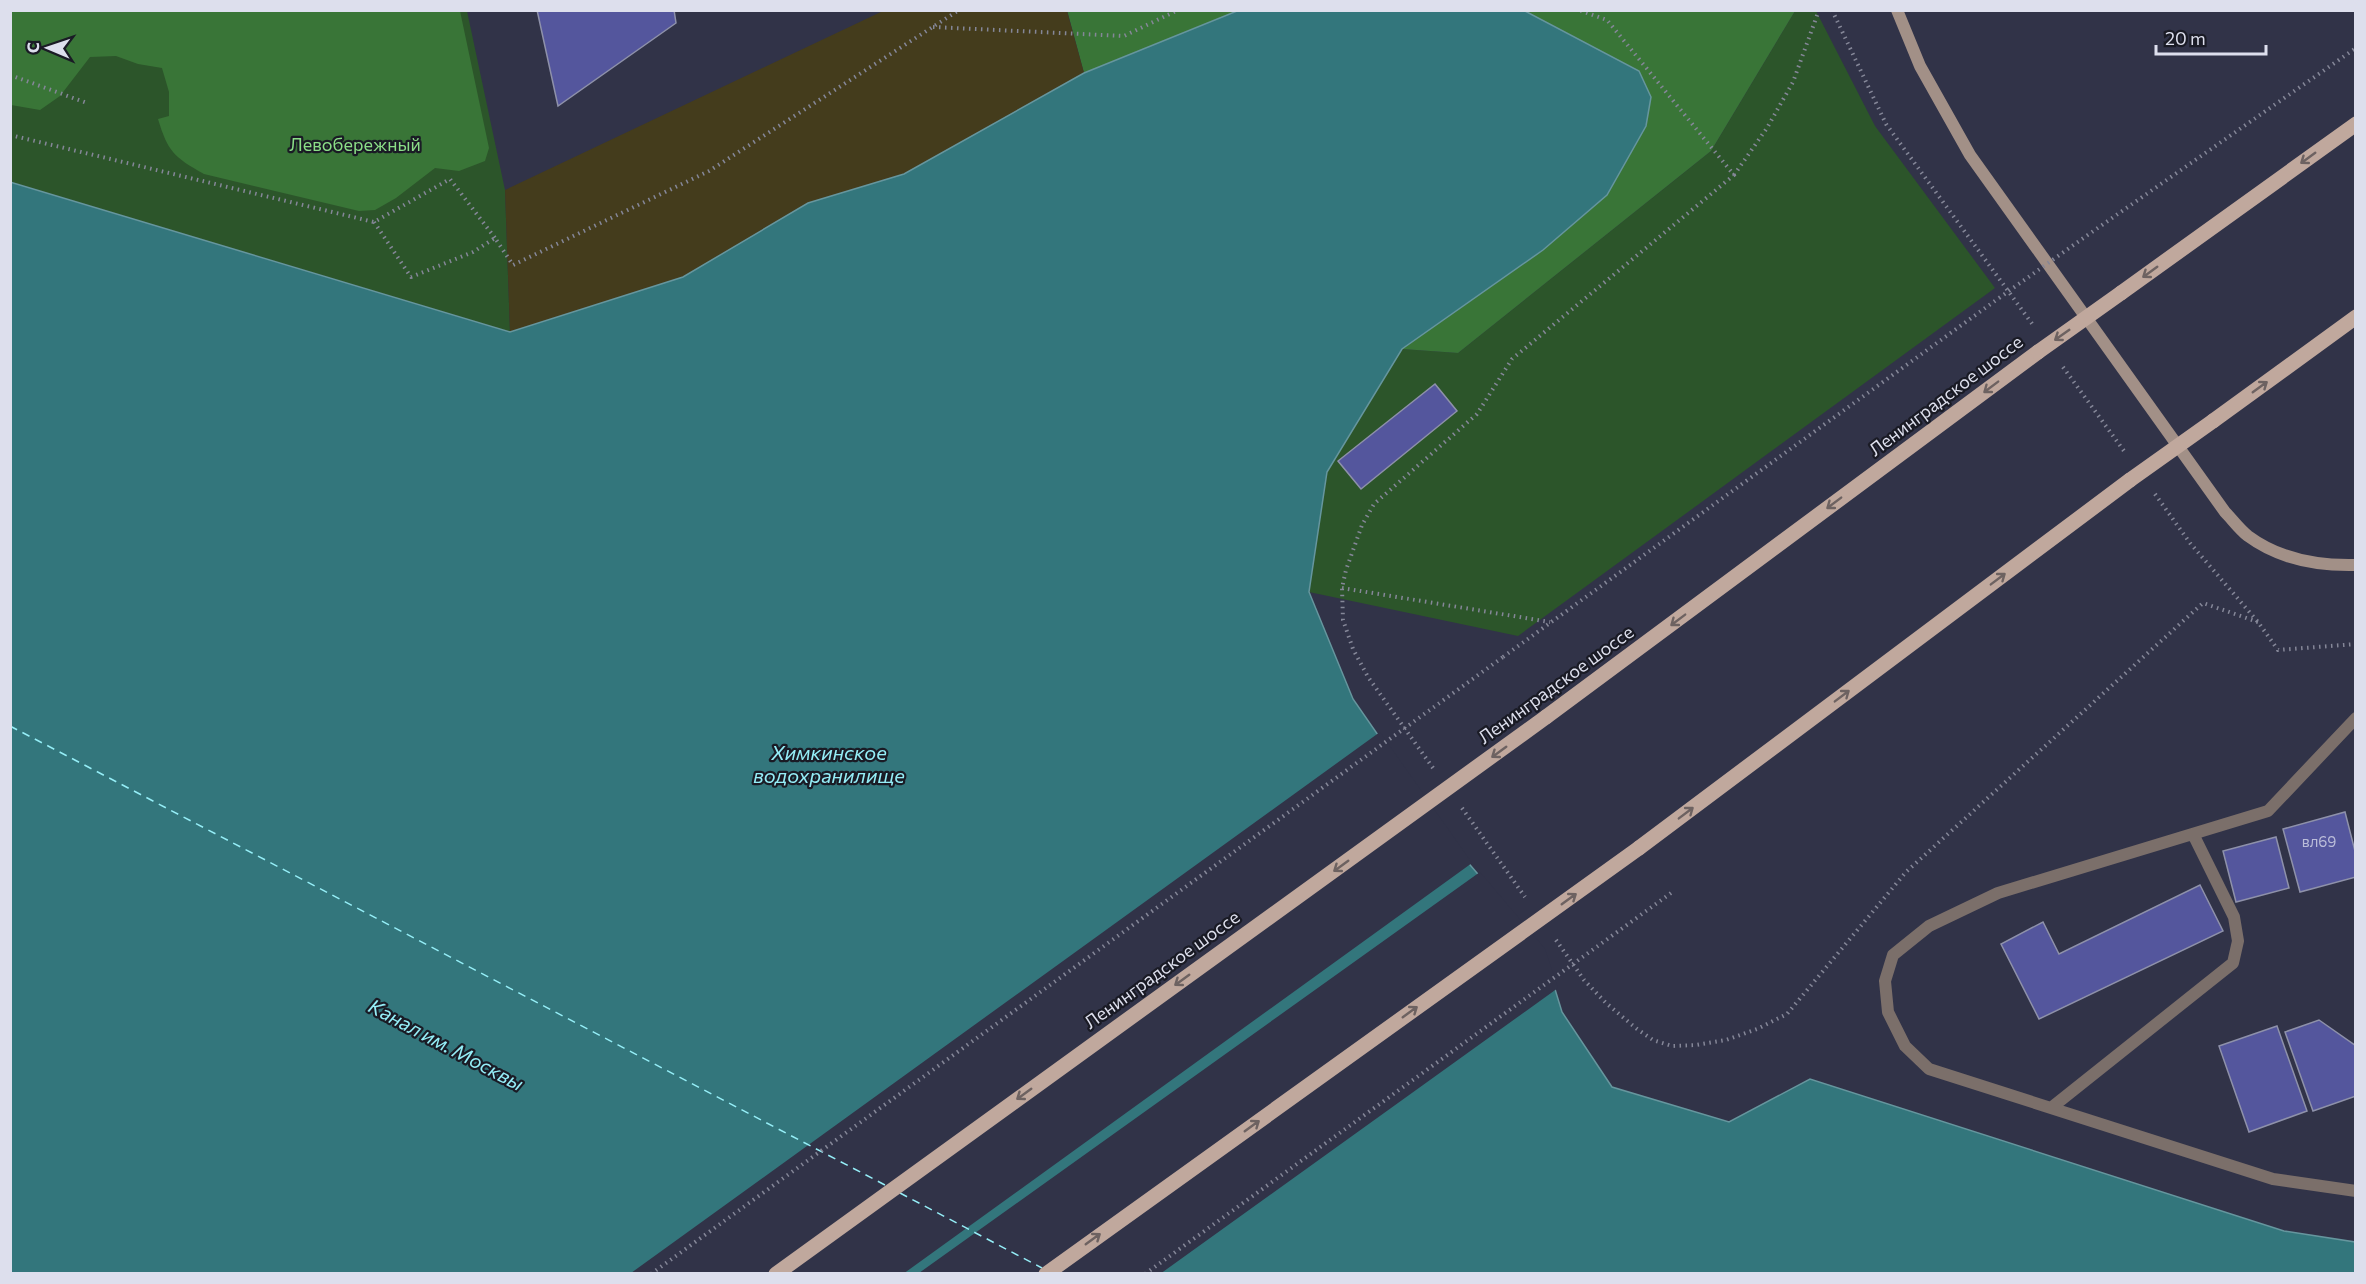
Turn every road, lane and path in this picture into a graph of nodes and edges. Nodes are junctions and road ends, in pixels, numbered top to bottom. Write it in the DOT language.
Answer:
graph roads {
  1 [pos="959,10"];
  2 [pos="1178,10"];
  3 [pos="1579,10"];
  4 [pos="1819,10"];
  5 [pos="1832,10"];
  6 [pos="1897,10"];
  7 [pos="933,27"];
  8 [pos="2355,48"];
  9 [pos="10,75"];
  10 [pos="87,104"];
  11 [pos="2355,124"];
  12 [pos="10,135"];
  13 [pos="1734,175"];
  14 [pos="374,222"];
  15 [pos="495,238"];
  16 [pos="2355,317"];
  17 [pos="2037,330"];
  18 [pos="2058,359"];
  19 [pos="2127,456"];
  20 [pos="2148,485"];
  21 [pos="2355,565"];
  22 [pos="1342,588"];
  23 [pos="1550,622"];
  24 [pos="2258,622"];
  25 [pos="2355,644"];
  26 [pos="2355,718"];
  27 [pos="1437,775"];
  28 [pos="1458,804"];
  29 [pos="2193,834"];
  30 [pos="1671,893"];
  31 [pos="1528,902"];
  32 [pos="1549,931"];
  33 [pos="2051,1108"];
  34 [pos="2355,1191"];
  35 [pos="651,1274"];
  36 [pos="776,1274"];
  37 [pos="1046,1274"];
  38 [pos="1144,1274"];
  1 -- 7 [label="path"];
  2 -- 7 [label="path"];
  3 -- 13 [label="path"];
  4 -- 13 [label="path"];
  5 -- 17 [label="path"];
  6 -- 21 [label="street"];
  7 -- 15 [label="path"];
  8 -- 23 [label="path, bridge"];
  9 -- 10 [label="path"];
  11 -- 36 [label="main road, Ленинградское шоссе, one-way, bridge"];
  12 -- 14 [label="path"];
  13 -- 22 [label="path"];
  14 -- 15 [label="path"];
  14 -- 15 [label="path"];
  37 -- 16 [label="main road, one-way, bridge"];
  18 -- 19 [label="path"];
  20 -- 24 [label="path"];
  22 -- 23 [label="path"];
  22 -- 27 [label="path"];
  23 -- 35 [label="path, bridge"];
  24 -- 25 [label="path"];
  24 -- 32 [label="path"];
  26 -- 29 [label="lane"];
  28 -- 31 [label="path"];
  29 -- 33 [label="lane"];
  29 -- 33 [label="lane"];
  30 -- 38 [label="path, bridge"];
  33 -- 34 [label="lane"];
}
